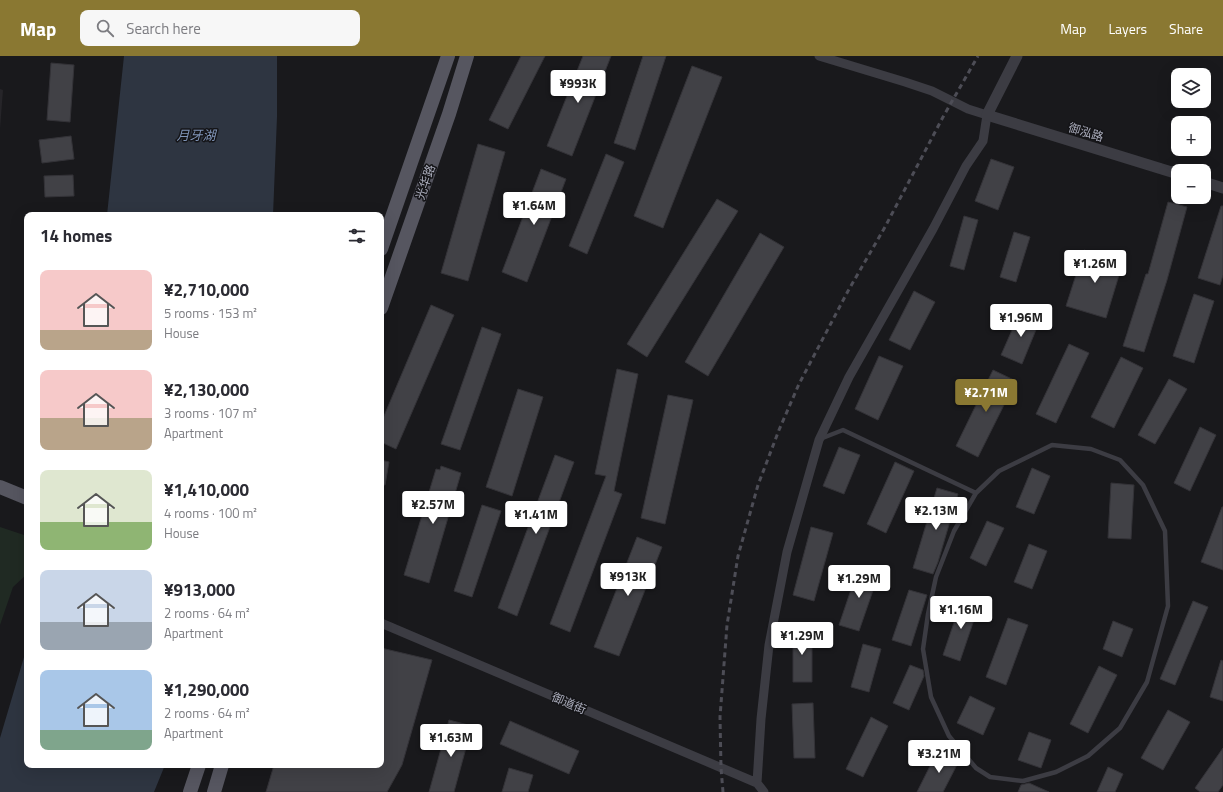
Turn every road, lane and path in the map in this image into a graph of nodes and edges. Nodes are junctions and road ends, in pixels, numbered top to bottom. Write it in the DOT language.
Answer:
graph roads {
  1 [pos="448,56"];
  2 [pos="467,56"];
  3 [pos="819,56"];
  4 [pos="1017,56"];
  5 [pos="987,115"];
  6 [pos="1171,172"];
  7 [pos="1211,184"];
  8 [pos="1223,188"];
  9 [pos="384,240"];
  10 [pos="384,299"];
  11 [pos="819,440"];
  12 [pos="0,487"];
  13 [pos="976,493"];
  14 [pos="24,497"];
  15 [pos="384,624"];
  16 [pos="198,768"];
  17 [pos="221,768"];
  18 [pos="757,783"];
  19 [pos="190,792"];
  20 [pos="214,792"];
  21 [pos="764,792"];
  1 -- 9 [label="main road, 光华路"];
  2 -- 10 [label="main road, 光华路"];
  3 -- 5 [label="street"];
  4 -- 5 [label="street"];
  5 -- 6 [label="street, 御泓路"];
  5 -- 11 [label="street"];
  7 -- 8 [label="street"];
  11 -- 13 [label="lane"];
  11 -- 18 [label="street"];
  12 -- 14 [label="main road"];
  13 -- 13 [label="lane"];
  15 -- 18 [label="street, 御道街"];
  16 -- 19 [label="main road"];
  17 -- 20 [label="main road"];
  18 -- 21 [label="street"];
}
